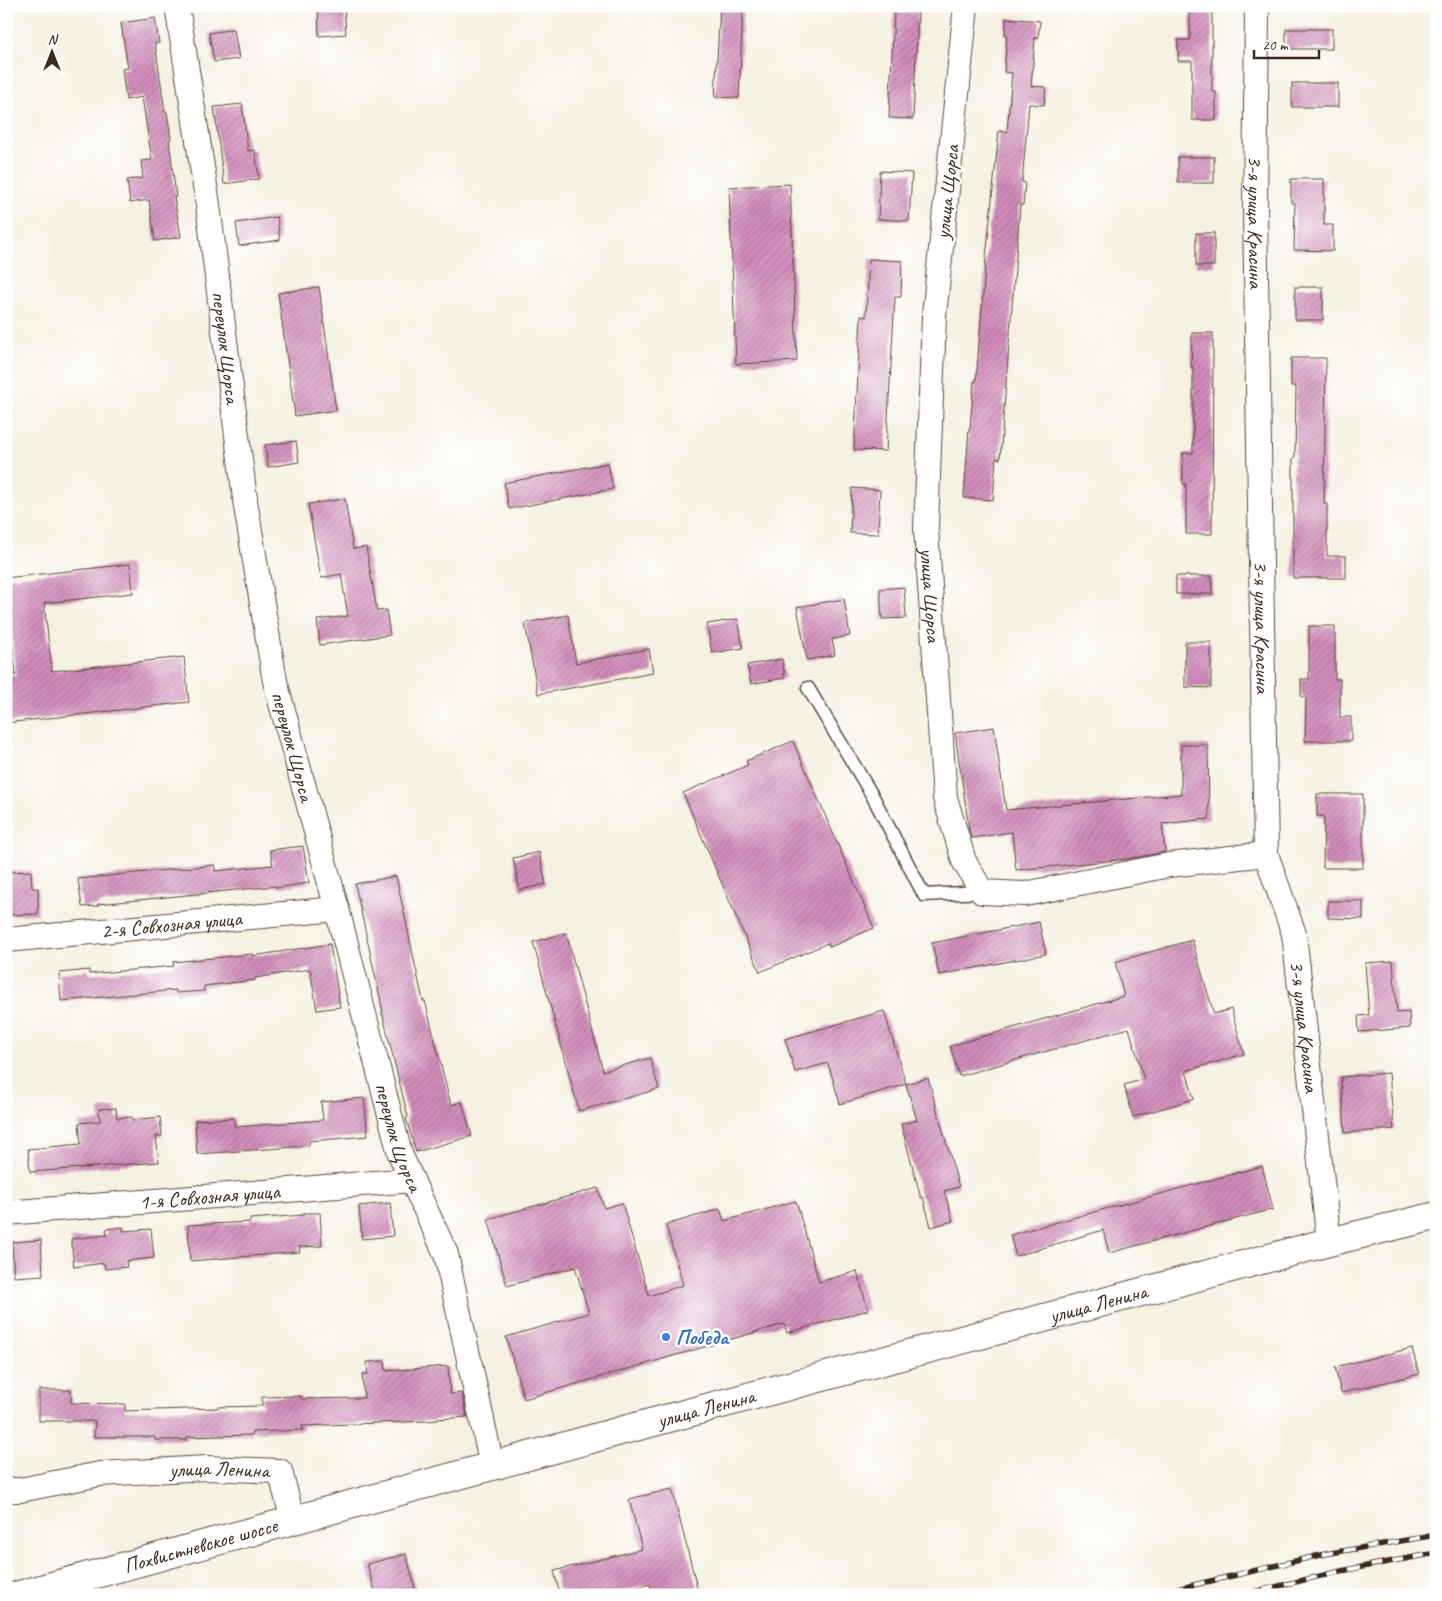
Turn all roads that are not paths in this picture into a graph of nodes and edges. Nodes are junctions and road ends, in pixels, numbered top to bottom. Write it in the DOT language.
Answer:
graph roads {
  1 [pos="177,6"];
  2 [pos="966,6"];
  3 [pos="1257,6"];
  4 [pos="808,688"];
  5 [pos="1266,854"];
  6 [pos="982,892"];
  7 [pos="337,909"];
  8 [pos="6,940"];
  9 [pos="412,1180"];
  10 [pos="6,1213"];
  11 [pos="1436,1216"];
  12 [pos="1329,1242"];
  13 [pos="492,1466"];
  14 [pos="6,1490"];
  15 [pos="293,1520"];
  16 [pos="19,1595"];
  1 -- 7 [label="street, переулок Щорса"];
  2 -- 6 [label="street, улица Щорса"];
  3 -- 5 [label="street, 3-я улица Красина"];
  4 -- 6 [label="lane"];
  5 -- 6 [label="street"];
  5 -- 12 [label="street, 3-я улица Красина"];
  7 -- 8 [label="street, 2-я Совхозная улица"];
  7 -- 9 [label="street, переулок Щорса"];
  9 -- 10 [label="street, 1-я Совхозная улица"];
  9 -- 13 [label="street, переулок Щорса"];
  11 -- 12 [label="main road, улица Ленина"];
  12 -- 13 [label="main road, улица Ленина"];
  13 -- 15 [label="main road, улица Ленина"];
  14 -- 15 [label="street, улица Ленина"];
  15 -- 16 [label="main road, Похвистневское шоссе"];
}
